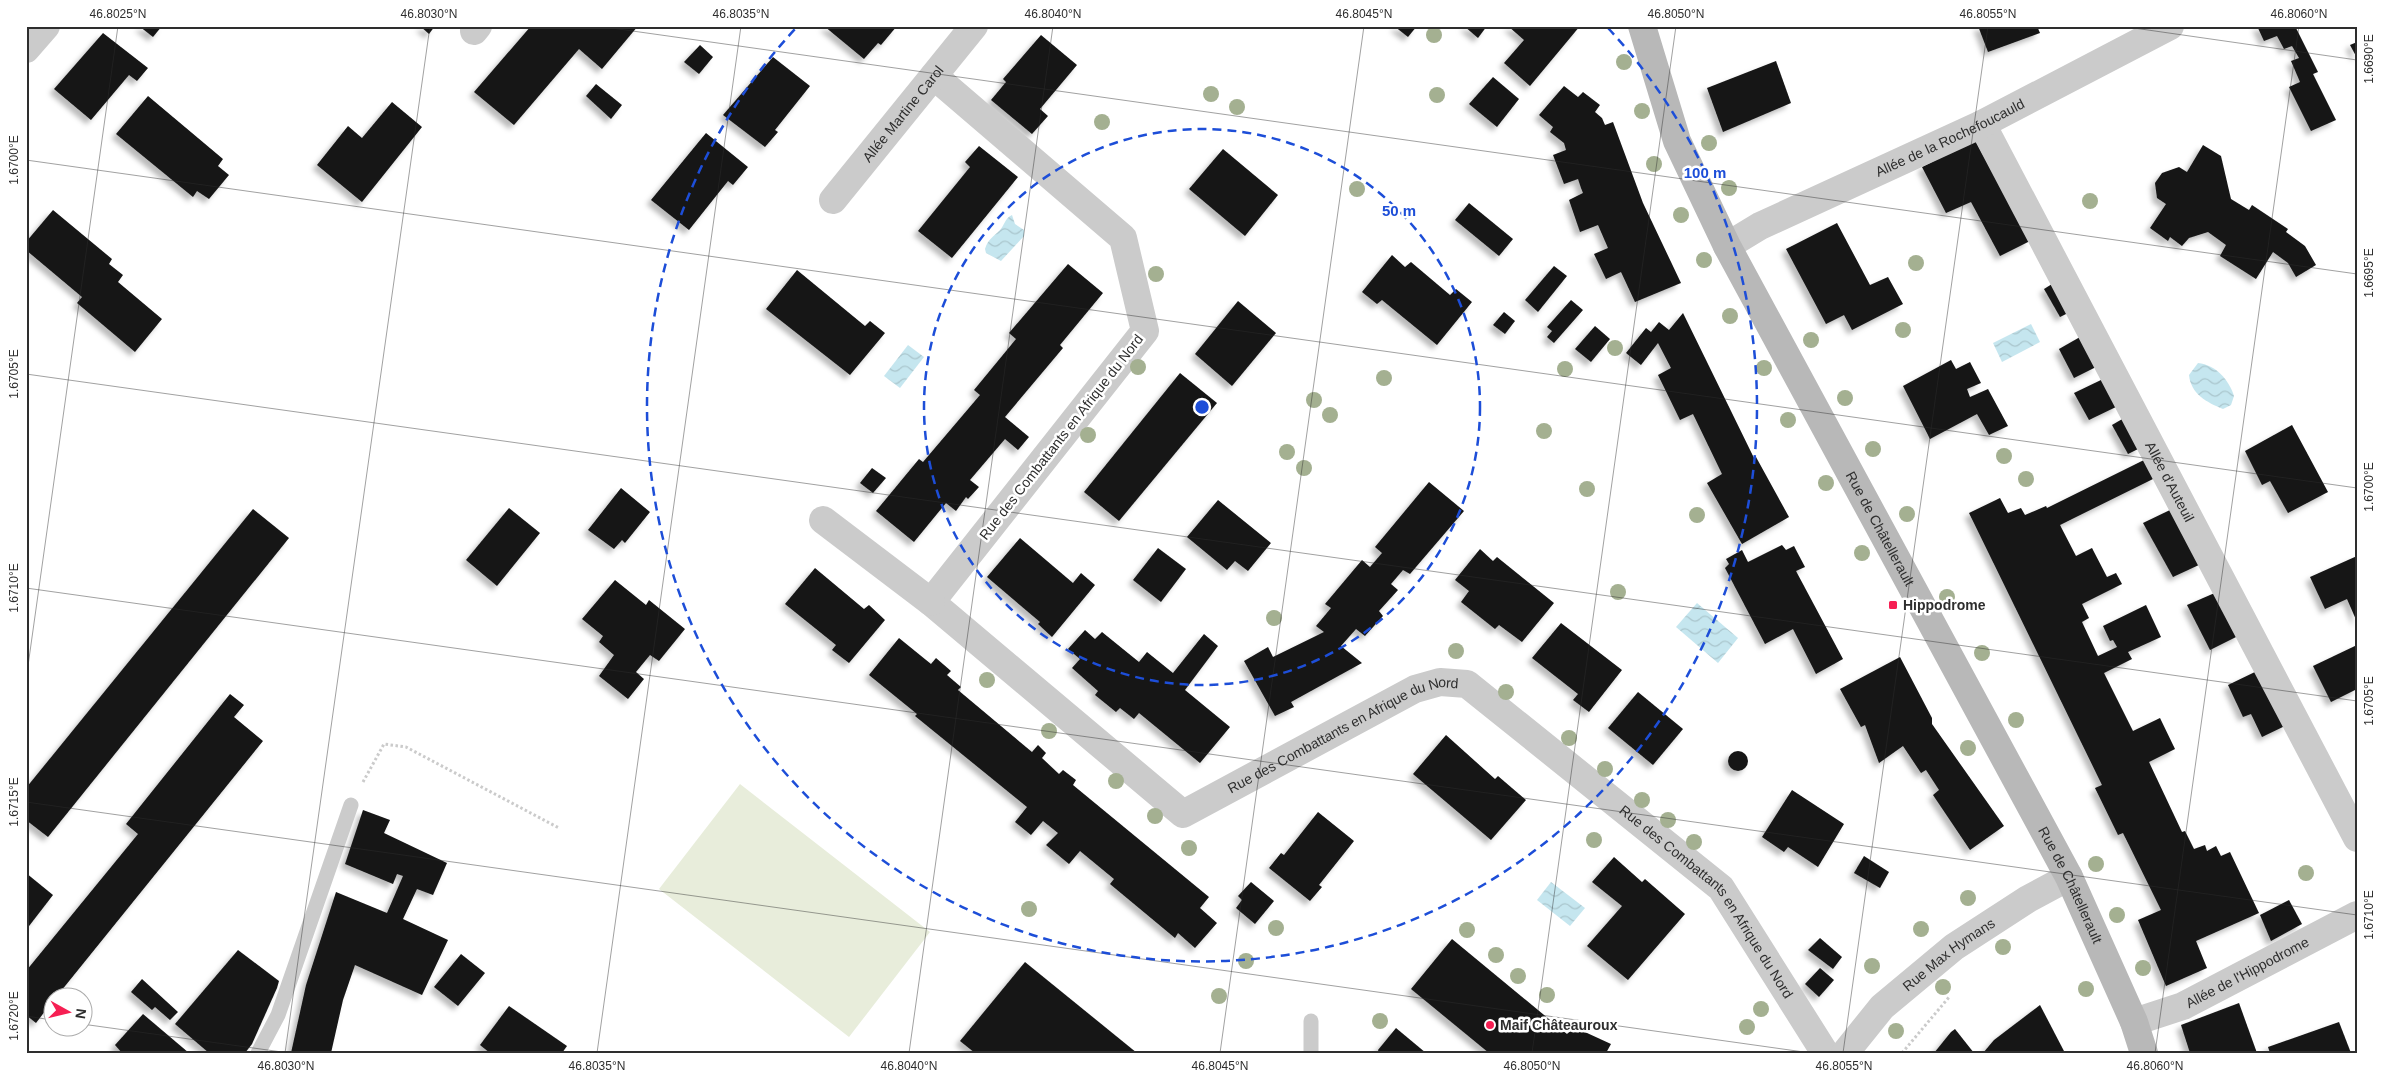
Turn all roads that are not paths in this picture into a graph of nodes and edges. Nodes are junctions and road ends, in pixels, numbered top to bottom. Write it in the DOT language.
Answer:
graph roads {
  1 [pos="46,26"];
  2 [pos="974,26"];
  3 [pos="1642,26"];
  4 [pos="2170,26"];
  5 [pos="26,49"];
  6 [pos="934,76"];
  7 [pos="1982,124"];
  8 [pos="833,200"];
  9 [pos="1728,246"];
  10 [pos="823,520"];
  11 [pos="931,602"];
  12 [pos="351,805"];
  13 [pos="2357,838"];
  14 [pos="2070,877"];
  15 [pos="2357,915"];
  16 [pos="1311,1021"];
  17 [pos="2134,1022"];
  18 [pos="258,1053"];
  19 [pos="1311,1053"];
  20 [pos="1825,1053"];
  21 [pos="1845,1053"];
  22 [pos="2144,1053"];
  1 -- 5 [label="street"];
  2 -- 6 [label="street, Allée Martine Carol"];
  3 -- 9 [label="main road, Rue de Châtellerault"];
  4 -- 7 [label="street, Allée de la Rochefoucauld"];
  6 -- 8 [label="street, Allée Martine Carol"];
  6 -- 11 [label="street, Rue des Combattants en Afrique du Nord"];
  7 -- 9 [label="street, Allée de la Rochefoucauld"];
  7 -- 13 [label="street, Allée d'Auteuil"];
  9 -- 14 [label="main road, Rue de Châtellerault"];
  10 -- 11 [label="street, Rue des Combattants en Afrique du Nord"];
  11 -- 20 [label="street, Rue des Combattants en Afrique du Nord"];
  12 -- 18 [label="lane"];
  14 -- 17 [label="main road, Rue de Châtellerault"];
  14 -- 21 [label="street, Rue Max Hymans"];
  15 -- 17 [label="street, Allée de l'Hippodrome"];
  16 -- 19 [label="lane"];
  17 -- 22 [label="main road, Rue de Châtellerault"];
}
